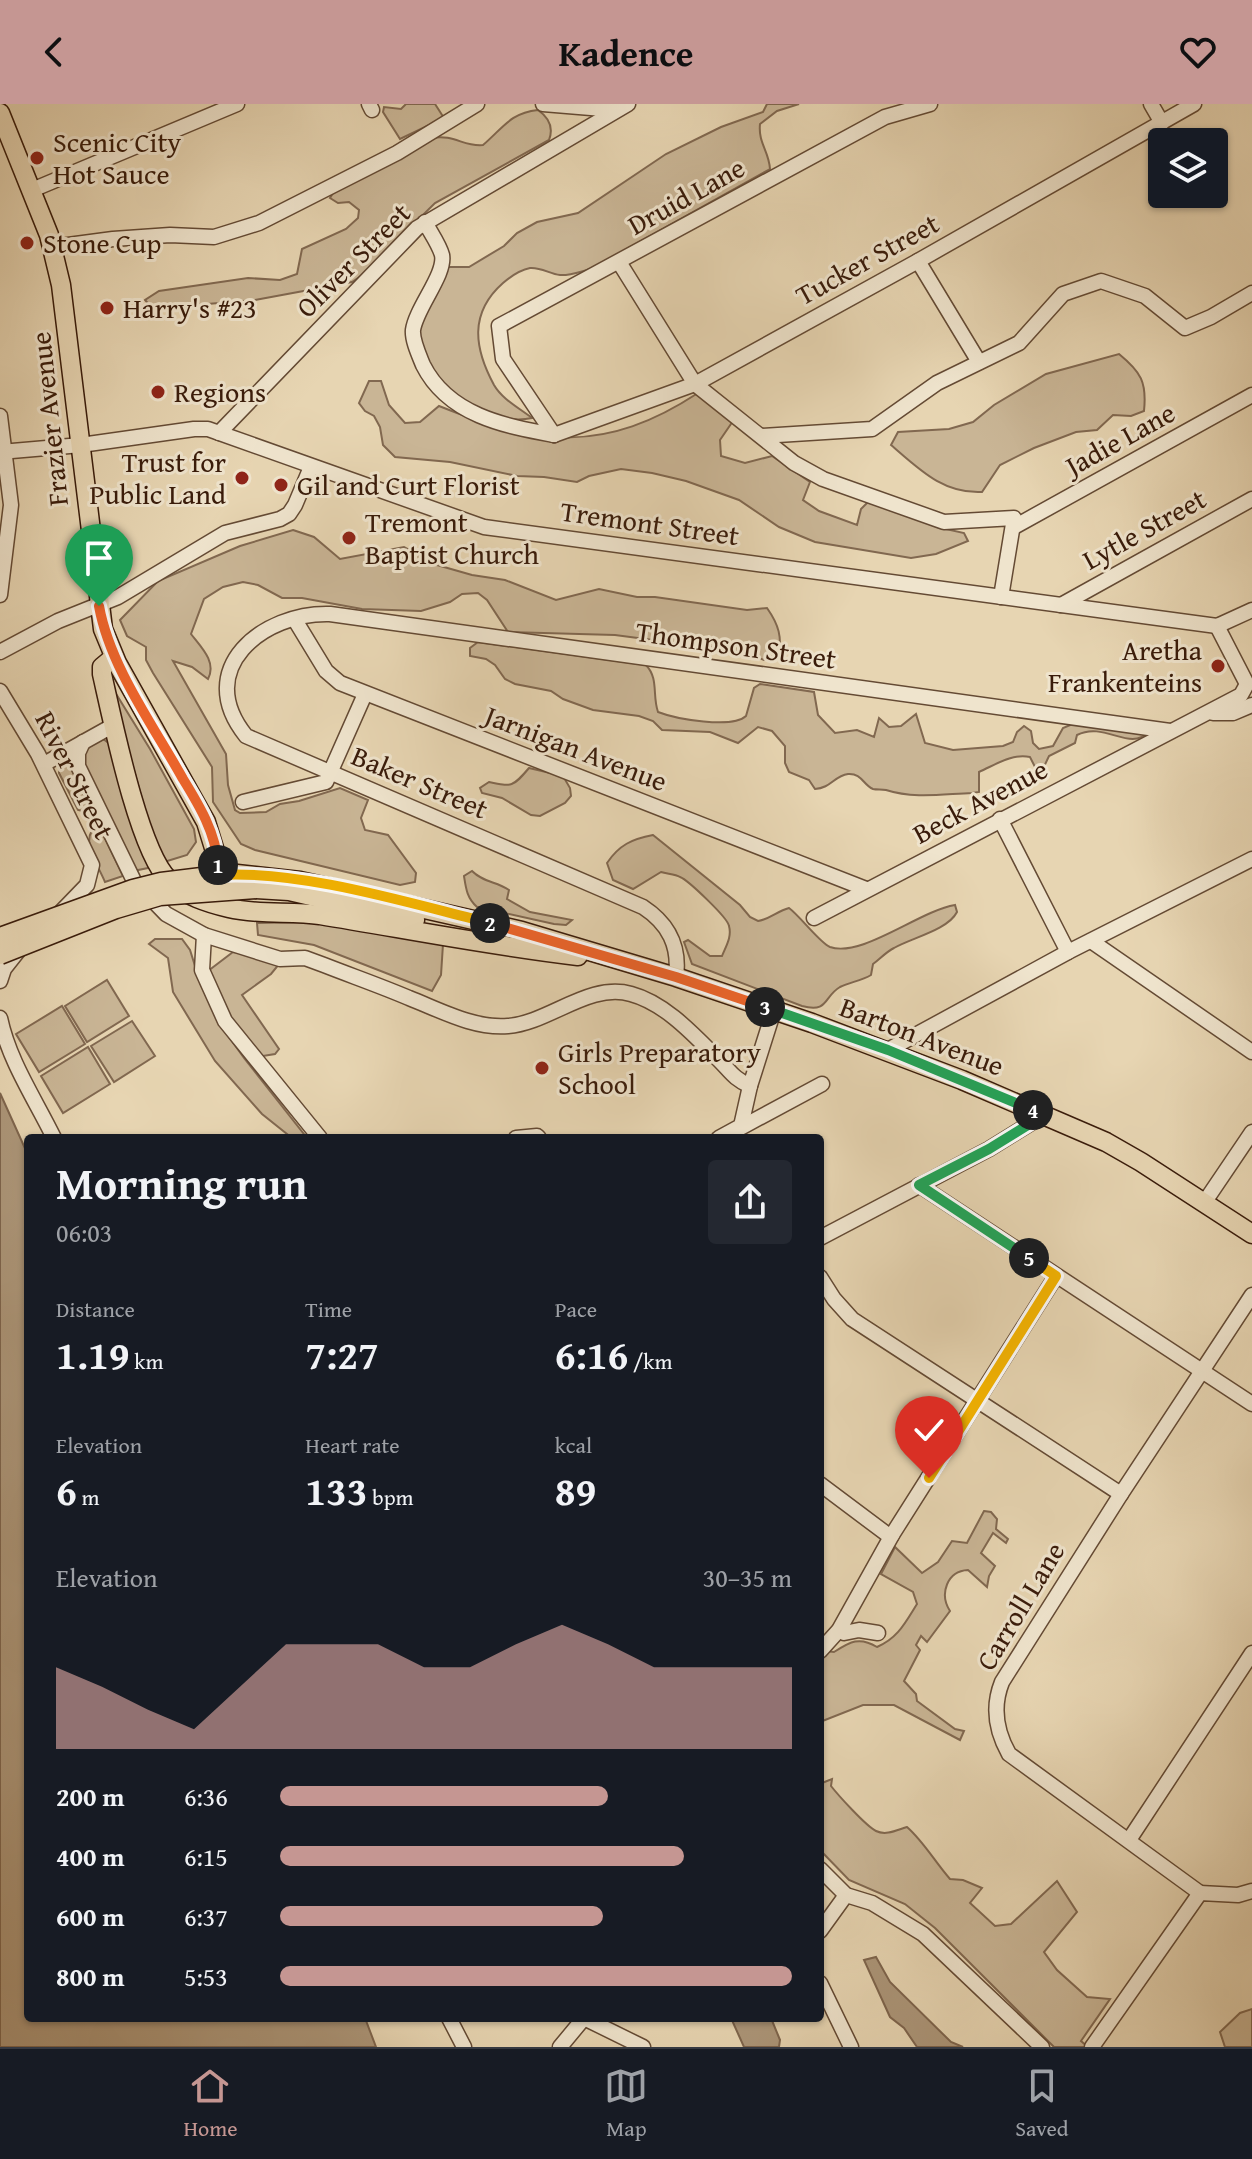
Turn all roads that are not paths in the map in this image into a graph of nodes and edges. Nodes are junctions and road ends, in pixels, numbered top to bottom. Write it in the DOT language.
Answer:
graph roads {
  1 [pos="237,104"];
  2 [pos="477,104"];
  3 [pos="543,104"];
  4 [pos="930,104"];
  5 [pos="1151,104"];
  6 [pos="1194,104"];
  7 [pos="622,107"];
  8 [pos="202,110"];
  9 [pos="0,113"];
  10 [pos="1162,123"];
  11 [pos="32,190"];
  12 [pos="425,222"];
  13 [pos="53,247"];
  14 [pos="918,261"];
  15 [pos="619,262"];
  16 [pos="1252,293"];
  17 [pos="979,362"];
  18 [pos="695,384"];
  19 [pos="1252,395"];
  20 [pos="0,416"];
  21 [pos="219,433"];
  22 [pos="554,435"];
  23 [pos="762,436"];
  24 [pos="81,445"];
  25 [pos="1,452"];
  26 [pos="311,467"];
  27 [pos="1252,499"];
  28 [pos="1014,527"];
  29 [pos="0,595"];
  30 [pos="1001,597"];
  31 [pos="99,606"];
  32 [pos="1061,606"];
  33 [pos="1252,610"];
  34 [pos="295,620"];
  35 [pos="1217,626"];
  36 [pos="0,652"];
  37 [pos="114,657"];
  38 [pos="0,691"];
  39 [pos="365,694"];
  40 [pos="1252,705"];
  41 [pos="1209,713"];
  42 [pos="114,725"];
  43 [pos="1170,731"];
  44 [pos="83,742"];
  45 [pos="44,764"];
  46 [pos="332,772"];
  47 [pos="243,802"];
  48 [pos="101,817"];
  49 [pos="1000,819"];
  50 [pos="75,827"];
  51 [pos="1250,862"];
  52 [pos="212,875"];
  53 [pos="866,889"];
  54 [pos="814,918"];
  55 [pos="204,935"];
  56 [pos="0,937"];
  57 [pos="1091,941"];
  58 [pos="1068,952"];
  59 [pos="0,955"];
  60 [pos="587,958"];
  61 [pos="641,967"];
  62 [pos="676,977"];
  63 [pos="0,981"];
  64 [pos="774,1010"];
  65 [pos="0,1018"];
  66 [pos="888,1050"];
  67 [pos="1252,1052"];
  68 [pos="822,1084"];
  69 [pos="750,1086"];
  70 [pos="1044,1115"];
  71 [pos="743,1130"];
  72 [pos="1252,1132"];
  73 [pos="52,1134"];
  74 [pos="317,1134"];
  75 [pos="919,1185"];
  76 [pos="1204,1203"];
  77 [pos="1252,1234"];
  78 [pos="824,1236"];
  79 [pos="1056,1276"];
  80 [pos="824,1283"];
  81 [pos="1252,1295"];
  82 [pos="1204,1371"];
  83 [pos="979,1401"];
  84 [pos="1252,1404"];
  85 [pos="824,1487"];
  86 [pos="1121,1494"];
  87 [pos="892,1535"];
  88 [pos="839,1630"];
  89 [pos="878,1633"];
  90 [pos="824,1647"];
  91 [pos="1252,1653"];
  92 [pos="1129,1840"];
  93 [pos="824,1873"];
  94 [pos="1252,1891"];
  95 [pos="1200,1893"];
  96 [pos="846,1895"];
  97 [pos="824,1925"];
  98 [pos="824,1991"];
  99 [pos="451,2022"];
  100 [pos="579,2022"];
  101 [pos="592,2022"];
  102 [pos="464,2047"];
  103 [pos="560,2047"];
  104 [pos="643,2047"];
  105 [pos="851,2047"];
  106 [pos="1042,2047"];
  107 [pos="1092,2047"];
  1 -- 8 [label="street"];
  2 -- 13 [label="street"];
  3 -- 7 [label="street"];
  4 -- 15 [label="street, Druid Lane"];
  5 -- 10 [label="street"];
  6 -- 10 [label="street, Tucker Street"];
  7 -- 12 [label="street, Oliver Street"];
  8 -- 11 [label="street"];
  9 -- 11 [label="main road, Frazier Avenue"];
  10 -- 14 [label="street, Tucker Street"];
  11 -- 13 [label="main road, Frazier Avenue"];
  12 -- 21 [label="street, Oliver Street"];
  12 -- 22 [label="street"];
  13 -- 24 [label="main road, Frazier Avenue"];
  14 -- 17 [label="street"];
  14 -- 18 [label="street, Tucker Street"];
  15 -- 18 [label="street"];
  15 -- 22 [label="street, Druid Lane"];
  16 -- 17 [label="street"];
  17 -- 23 [label="street"];
  18 -- 22 [label="street, Tucker Street"];
  18 -- 23 [label="street"];
  19 -- 28 [label="street, Jadie Lane"];
  20 -- 25 [label="street"];
  21 -- 24 [label="street, Tremont Street"];
  21 -- 26 [label="street, Tremont Street"];
  23 -- 28 [label="street"];
  24 -- 25 [label="street, Tremont Street"];
  24 -- 31 [label="main road, Frazier Avenue"];
  25 -- 29 [label="street"];
  26 -- 30 [label="street, Tremont Street"];
  26 -- 31 [label="street"];
  27 -- 32 [label="street, Lytle Street"];
  28 -- 30 [label="street"];
  30 -- 32 [label="street, Tremont Street"];
  31 -- 36 [label="street"];
  31 -- 37 [label="main road, Frazier Avenue"];
  32 -- 35 [label="street, Tremont Street"];
  33 -- 35 [label="street"];
  34 -- 39 [label="street, Jarnigan Avenue"];
  34 -- 43 [label="street, Thompson Street"];
  34 -- 46 [label="street, Baker Street"];
  35 -- 41 [label="street"];
  37 -- 42 [label="main road"];
  37 -- 52 [label="main road, Frazier Avenue"];
  38 -- 45 [label="street, River Street"];
  39 -- 46 [label="street"];
  39 -- 53 [label="street, Jarnigan Avenue"];
  40 -- 41 [label="street"];
  41 -- 43 [label="street, Beck Avenue"];
  42 -- 44 [label="street"];
  42 -- 60 [label="main road"];
  43 -- 49 [label="street, Beck Avenue"];
  44 -- 45 [label="street"];
  44 -- 48 [label="street"];
  45 -- 50 [label="street, River Street"];
  46 -- 47 [label="street"];
  46 -- 62 [label="street, Baker Street"];
  48 -- 50 [label="street"];
  48 -- 55 [label="street"];
  49 -- 53 [label="street, Beck Avenue"];
  49 -- 58 [label="street"];
  50 -- 63 [label="street, River Street"];
  51 -- 57 [label="street"];
  52 -- 56 [label="main road, bridge"];
  52 -- 59 [label="main road, bridge"];
  52 -- 60 [label="main road, Barton Avenue, bridge"];
  52 -- 61 [label="main road, Barton Avenue"];
  53 -- 54 [label="street, Beck Avenue"];
  55 -- 69 [label="street"];
  55 -- 74 [label="street"];
  57 -- 58 [label="street"];
  57 -- 67 [label="street"];
  58 -- 66 [label="street"];
  60 -- 61 [label="main road, Barton Avenue"];
  61 -- 62 [label="main road, Barton Avenue"];
  62 -- 64 [label="main road, Barton Avenue"];
  64 -- 66 [label="main road, Barton Avenue"];
  64 -- 69 [label="street"];
  65 -- 73 [label="street"];
  66 -- 70 [label="main road, Barton Avenue"];
  68 -- 71 [label="street"];
  69 -- 71 [label="street"];
  70 -- 75 [label="street"];
  70 -- 76 [label="main road, Barton Avenue"];
  72 -- 76 [label="street"];
  75 -- 78 [label="street"];
  75 -- 79 [label="street"];
  76 -- 77 [label="main road, Barton Avenue"];
  79 -- 82 [label="street"];
  79 -- 83 [label="street"];
  80 -- 83 [label="street"];
  81 -- 82 [label="street, Carroll Lane"];
  82 -- 84 [label="street"];
  82 -- 86 [label="street, Carroll Lane"];
  83 -- 86 [label="street"];
  83 -- 87 [label="street"];
  85 -- 87 [label="street"];
  86 -- 92 [label="street, Carroll Lane"];
  87 -- 88 [label="street"];
  88 -- 89 [label="street"];
  88 -- 90 [label="street"];
  91 -- 92 [label="street"];
  92 -- 95 [label="street, Carroll Lane"];
  93 -- 96 [label="street"];
  94 -- 95 [label="street"];
  95 -- 107 [label="street"];
  96 -- 97 [label="street"];
  96 -- 106 [label="street"];
  98 -- 105 [label="street"];
  99 -- 102 [label="street"];
  100 -- 103 [label="street"];
  101 -- 104 [label="street"];
}
